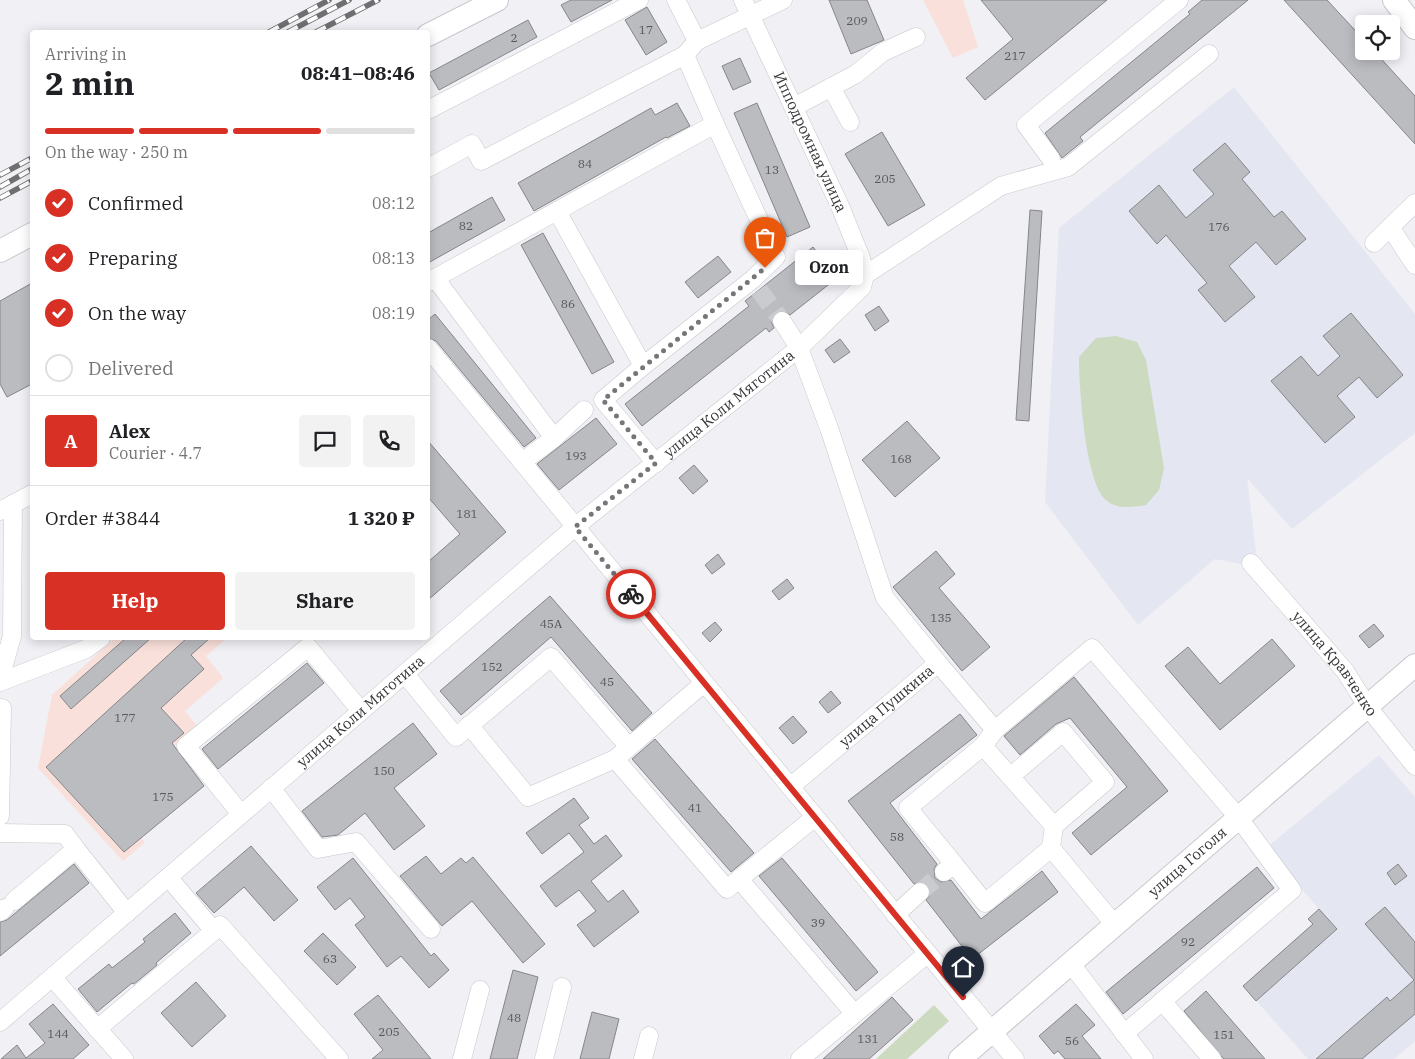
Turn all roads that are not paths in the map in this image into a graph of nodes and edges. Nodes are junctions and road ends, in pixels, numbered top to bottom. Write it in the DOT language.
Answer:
graph roads {
  1 [pos="497,0"];
  2 [pos="639,0"];
  3 [pos="676,0"];
  4 [pos="743,0"];
  5 [pos="783,0"];
  6 [pos="1179,0"];
  7 [pos="1394,0"];
  8 [pos="752,16"];
  9 [pos="1415,28"];
  10 [pos="430,34"];
  11 [pos="916,37"];
  12 [pos="697,41"];
  13 [pos="1209,54"];
  14 [pos="685,55"];
  15 [pos="831,87"];
  16 [pos="794,107"];
  17 [pos="430,109"];
  18 [pos="850,122"];
  19 [pos="715,124"];
  20 [pos="1051,159"];
  21 [pos="430,167"];
  22 [pos="1415,202"];
  23 [pos="557,211"];
  24 [pos="1390,227"];
  25 [pos="30,235"];
  26 [pos="1374,243"];
  27 [pos="0,251"];
  28 [pos="1415,265"];
  29 [pos="432,280"];
  30 [pos="864,281"];
  31 [pos="782,321"];
  32 [pos="799,348"];
  33 [pos="430,350"];
  34 [pos="643,366"];
  35 [pos="584,410"];
  36 [pos="554,438"];
  37 [pos="522,462"];
  38 [pos="656,463"];
  39 [pos="30,496"];
  40 [pos="10,516"];
  41 [pos="575,527"];
  42 [pos="1251,563"];
  43 [pos="98,640"];
  44 [pos="938,663"];
  45 [pos="1415,665"];
  46 [pos="404,674"];
  47 [pos="0,681"];
  48 [pos="704,683"];
  49 [pos="1366,706"];
  50 [pos="2,708"];
  51 [pos="361,711"];
  52 [pos="469,725"];
  53 [pos="995,730"];
  54 [pos="983,746"];
  55 [pos="629,747"];
  56 [pos="615,759"];
  57 [pos="1415,766"];
  58 [pos="1011,776"];
  59 [pos="790,787"];
  60 [pos="271,788"];
  61 [pos="241,814"];
  62 [pos="0,816"];
  63 [pos="814,817"];
  64 [pos="1238,817"];
  65 [pos="1054,826"];
  66 [pos="0,833"];
  67 [pos="1051,848"];
  68 [pos="76,849"];
  69 [pos="168,877"];
  70 [pos="739,878"];
  71 [pos="920,892"];
  72 [pos="6,907"];
  73 [pos="127,912"];
  74 [pos="895,915"];
  75 [pos="1115,925"];
  76 [pos="431,929"];
  77 [pos="214,931"];
  78 [pos="928,954"];
  79 [pos="1071,964"];
  80 [pos="53,978"];
  81 [pos="562,987"];
  82 [pos="480,990"];
  83 [pos="1162,1001"];
  84 [pos="854,1013"];
  85 [pos="0,1021"];
  86 [pos="97,1029"];
  87 [pos="992,1032"];
  88 [pos="1124,1034"];
  89 [pos="649,1036"];
  90 [pos="124,1059"];
  91 [pos="339,1059"];
  92 [pos="462,1059"];
  93 [pos="544,1059"];
  94 [pos="643,1059"];
  95 [pos="800,1059"];
  96 [pos="960,1059"];
  97 [pos="1015,1059"];
  98 [pos="1144,1059"];
  99 [pos="1212,1059"];
  1 -- 10 [label="main road"];
  2 -- 17 [label="street"];
  3 -- 12 [label="street"];
  4 -- 8 [label="street, Ипподромная улица"];
  5 -- 8 [label="street"];
  6 -- 20 [label="street"];
  7 -- 9 [label="main road"];
  8 -- 12 [label="street"];
  8 -- 16 [label="street, Ипподромная улица"];
  11 -- 15 [label="street"];
  12 -- 14 [label="street"];
  13 -- 30 [label="street, улица Коли Мяготина"];
  14 -- 19 [label="street"];
  14 -- 21 [label="street"];
  15 -- 16 [label="street"];
  15 -- 18 [label="street"];
  16 -- 30 [label="street, Ипподромная улица"];
  19 -- 23 [label="street"];
  19 -- 34 [label="street"];
  22 -- 24 [label="street"];
  23 -- 29 [label="street"];
  23 -- 34 [label="street"];
  24 -- 26 [label="street"];
  24 -- 28 [label="street"];
  25 -- 27 [label="main road"];
  29 -- 36 [label="street"];
  30 -- 32 [label="street, улица Коли Мяготина"];
  31 -- 32 [label="street"];
  32 -- 38 [label="street, улица Коли Мяготина"];
  32 -- 44 [label="street"];
  33 -- 37 [label="street"];
  34 -- 38 [label="street"];
  35 -- 36 [label="street"];
  36 -- 37 [label="street"];
  37 -- 41 [label="street"];
  38 -- 41 [label="street, улица Коли Мяготина"];
  39 -- 40 [label="street"];
  40 -- 47 [label="street"];
  41 -- 46 [label="street, улица Коли Мяготина"];
  41 -- 48 [label="street"];
  42 -- 49 [label="street, улица Кравченко"];
  43 -- 47 [label="street"];
  44 -- 53 [label="street, улица Пушкина"];
  44 -- 59 [label="street, улица Пушкина"];
  45 -- 49 [label="main road, улица Гоголя"];
  46 -- 51 [label="street, улица Коли Мяготина"];
  46 -- 52 [label="street"];
  48 -- 55 [label="street"];
  48 -- 59 [label="street"];
  49 -- 57 [label="street, улица Кравченко"];
  49 -- 64 [label="main road, улица Гоголя"];
  50 -- 62 [label="street"];
  51 -- 60 [label="street, улица Коли Мяготина"];
  51 -- 61 [label="street"];
  52 -- 55 [label="street"];
  52 -- 56 [label="street"];
  53 -- 54 [label="street"];
  53 -- 64 [label="street"];
  54 -- 58 [label="street"];
  54 -- 67 [label="street"];
  55 -- 56 [label="street"];
  56 -- 70 [label="street"];
  58 -- 65 [label="street"];
  58 -- 65 [label="street"];
  59 -- 63 [label="street"];
  60 -- 61 [label="street, улица Коли Мяготина"];
  60 -- 76 [label="street"];
  61 -- 69 [label="street, улица Коли Мяготина"];
  63 -- 70 [label="street"];
  63 -- 74 [label="street"];
  64 -- 75 [label="main road, улица Гоголя"];
  64 -- 83 [label="street"];
  65 -- 67 [label="street"];
  66 -- 68 [label="street"];
  67 -- 75 [label="street"];
  68 -- 72 [label="street"];
  68 -- 73 [label="street"];
  69 -- 73 [label="street, улица Коли Мяготина"];
  69 -- 77 [label="street"];
  70 -- 84 [label="street"];
  71 -- 74 [label="street"];
  73 -- 80 [label="street, улица Коли Мяготина"];
  74 -- 78 [label="street"];
  75 -- 79 [label="main road, улица Гоголя"];
  77 -- 86 [label="street"];
  77 -- 91 [label="street"];
  78 -- 84 [label="street"];
  78 -- 87 [label="street"];
  79 -- 87 [label="main road, улица Гоголя"];
  79 -- 88 [label="street"];
  80 -- 85 [label="street, улица Коли Мяготина"];
  80 -- 86 [label="street"];
  81 -- 93 [label="street"];
  82 -- 92 [label="street"];
  83 -- 88 [label="street"];
  83 -- 99 [label="street"];
  84 -- 95 [label="street"];
  86 -- 90 [label="street"];
  87 -- 96 [label="main road, улица Гоголя"];
  87 -- 97 [label="street"];
  88 -- 98 [label="street"];
  89 -- 94 [label="street"];
}
